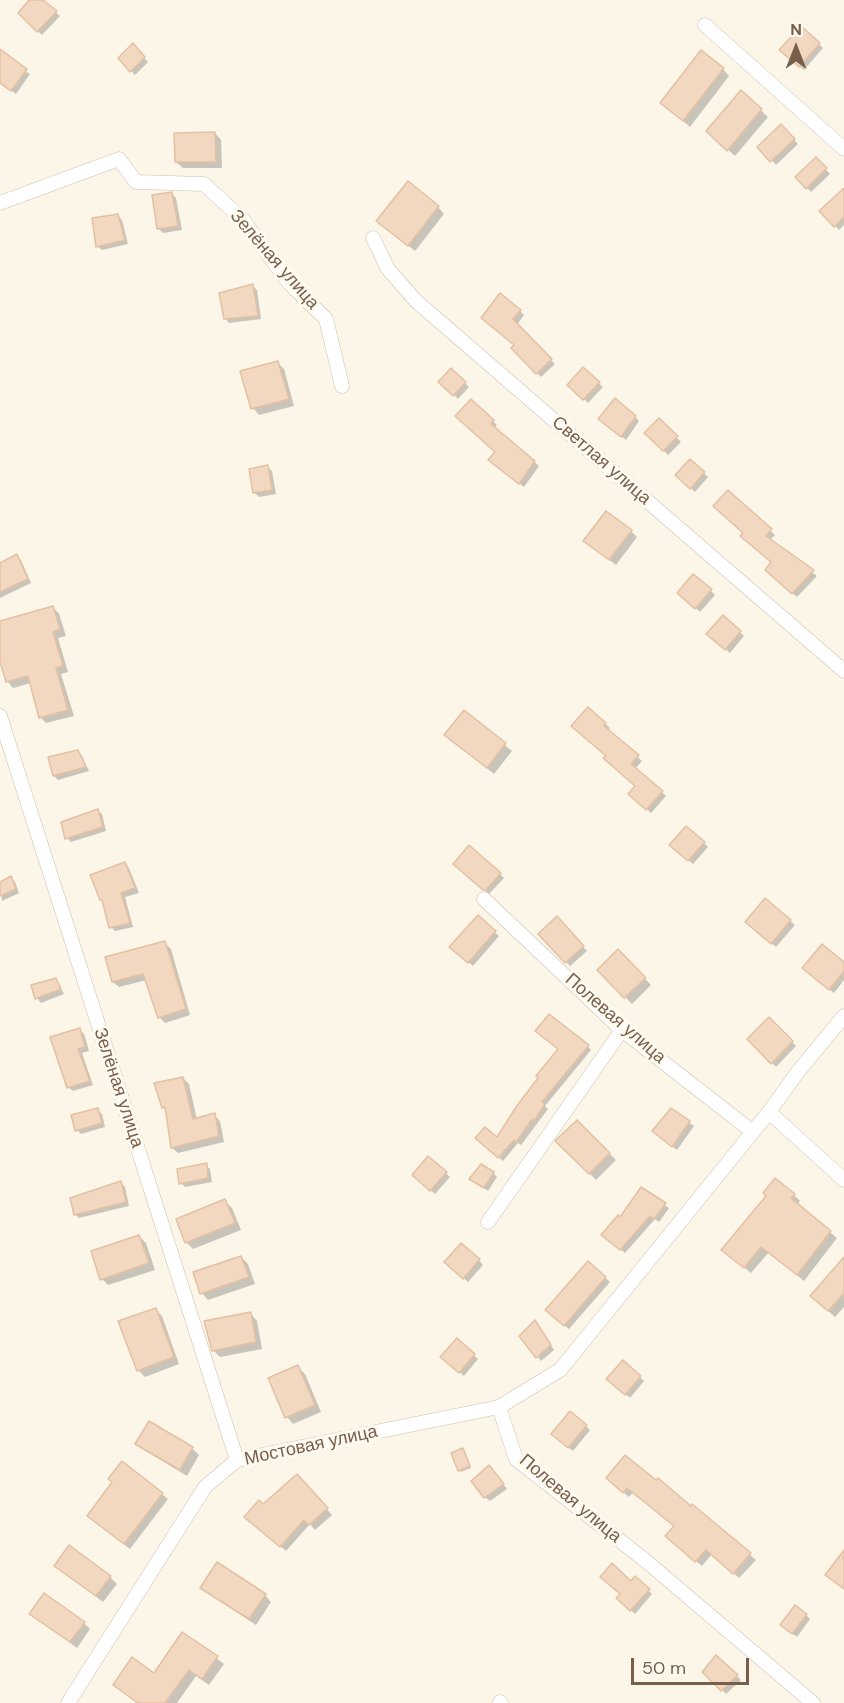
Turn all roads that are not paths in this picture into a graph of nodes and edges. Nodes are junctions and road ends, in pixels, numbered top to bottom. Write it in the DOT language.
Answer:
graph roads {
  1 [pos="705,25"];
  2 [pos="844,149"];
  3 [pos="0,203"];
  4 [pos="373,238"];
  5 [pos="342,386"];
  6 [pos="844,671"];
  7 [pos="0,716"];
  8 [pos="484,899"];
  9 [pos="844,1016"];
  10 [pos="622,1030"];
  11 [pos="769,1112"];
  12 [pos="753,1132"];
  13 [pos="844,1180"];
  14 [pos="488,1222"];
  15 [pos="500,1407"];
  16 [pos="237,1460"];
  17 [pos="68,1703"];
  18 [pos="813,1703"];
  1 -- 2 [label="street"];
  3 -- 5 [label="street, Зелёная улица"];
  4 -- 6 [label="street, Светлая улица"];
  7 -- 16 [label="street, Зелёная улица"];
  8 -- 10 [label="street, Полевая улица"];
  9 -- 11 [label="street"];
  10 -- 12 [label="street, Полевая улица"];
  10 -- 14 [label="street"];
  11 -- 12 [label="street"];
  11 -- 13 [label="street"];
  12 -- 15 [label="street"];
  15 -- 16 [label="street, Мостовая улица"];
  15 -- 18 [label="street, Полевая улица"];
  16 -- 17 [label="street, Мостовая улица"];
}
